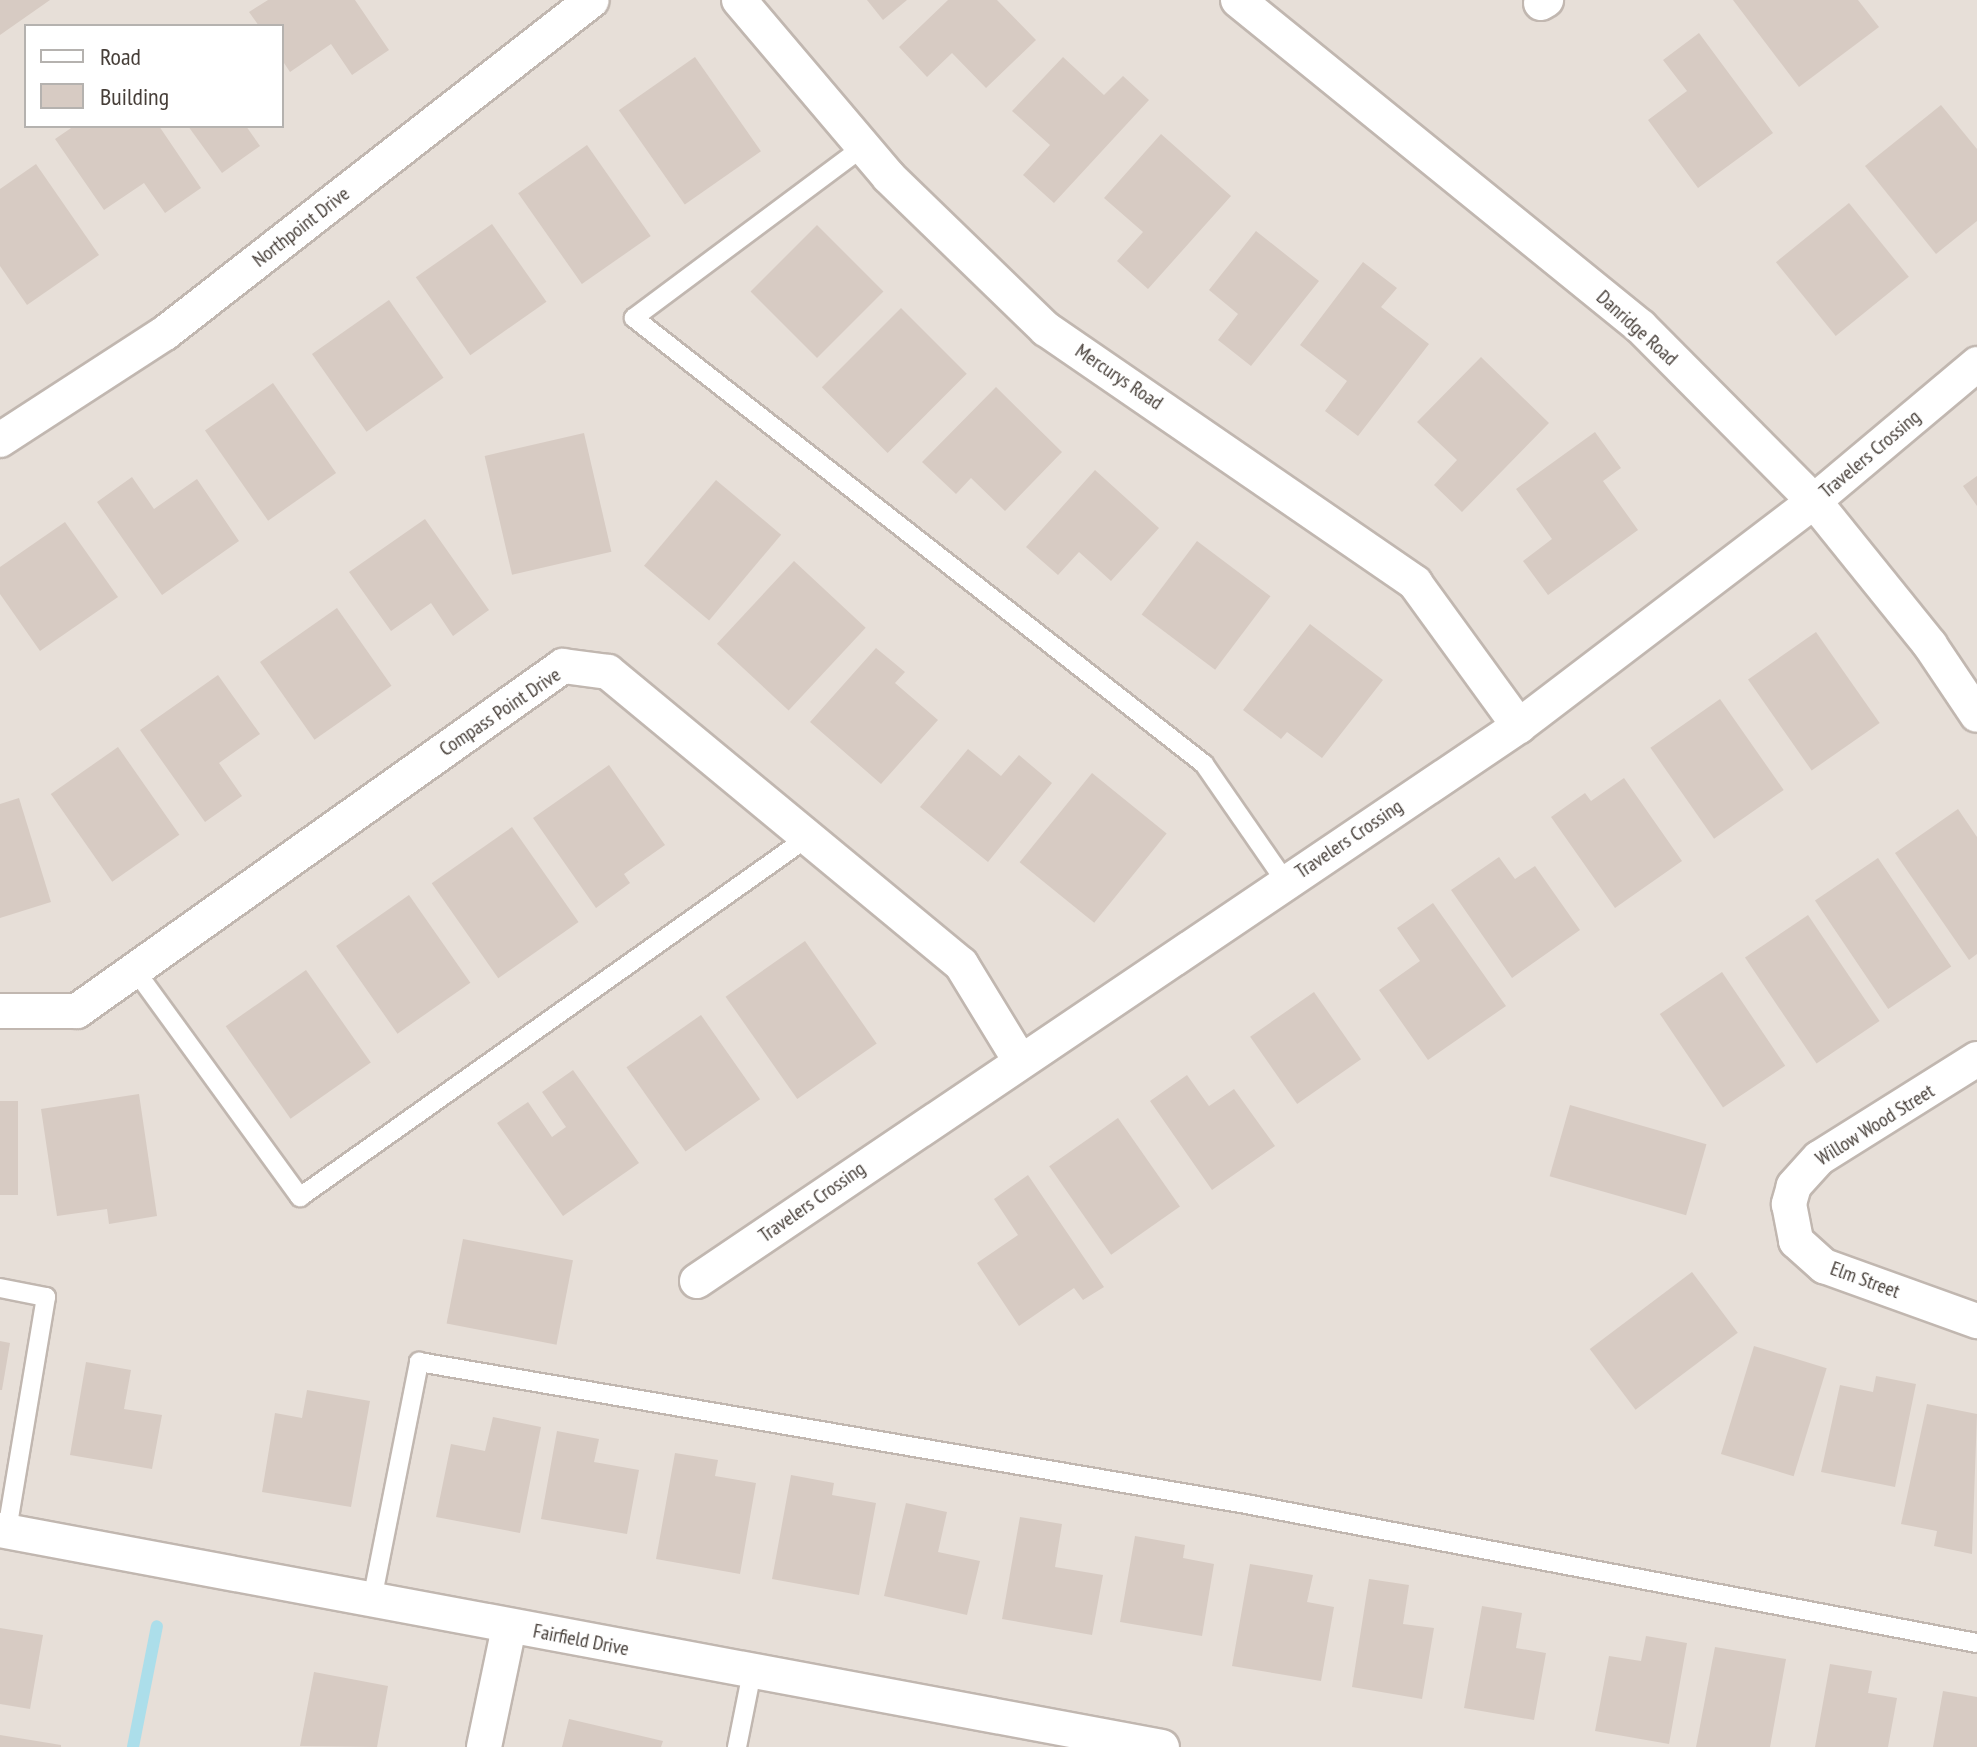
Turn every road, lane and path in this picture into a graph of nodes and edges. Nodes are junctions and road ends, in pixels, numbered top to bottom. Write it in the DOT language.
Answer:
graph roads {
  1 [pos="592,0"];
  2 [pos="739,0"];
  3 [pos="1238,0"];
  4 [pos="863,147"];
  5 [pos="1977,364"];
  6 [pos="0,440"];
  7 [pos="1814,501"];
  8 [pos="1977,715"];
  9 [pos="1519,726"];
  10 [pos="808,837"];
  11 [pos="1285,881"];
  12 [pos="135,970"];
  13 [pos="0,1011"];
  14 [pos="1019,1059"];
  15 [pos="1977,1059"];
  16 [pos="1789,1204"];
  17 [pos="697,1281"];
  18 [pos="0,1288"];
  19 [pos="1977,1321"];
  20 [pos="3,1530"];
  21 [pos="372,1600"];
  22 [pos="509,1627"];
  23 [pos="1977,1643"];
  24 [pos="752,1672"];
  25 [pos="995,1733"];
  26 [pos="484,1747"];
  27 [pos="737,1747"];
  28 [pos="1162,1747"];
  1 -- 6 [label="street, Northpoint Drive"];
  2 -- 4 [label="street, Mercurys Road"];
  3 -- 7 [label="street, Danridge Road"];
  4 -- 9 [label="street, Mercurys Road"];
  4 -- 11 [label="lane"];
  5 -- 7 [label="street, Travelers Crossing"];
  7 -- 8 [label="street, Danridge Road"];
  7 -- 9 [label="street, Travelers Crossing"];
  9 -- 11 [label="street, Travelers Crossing"];
  10 -- 12 [label="street, Compass Point Drive"];
  10 -- 12 [label="lane"];
  10 -- 14 [label="street, Compass Point Drive"];
  11 -- 14 [label="street, Travelers Crossing"];
  12 -- 13 [label="street, Compass Point Drive"];
  14 -- 17 [label="street, Travelers Crossing"];
  15 -- 16 [label="street, Willow Wood Street"];
  16 -- 19 [label="street, Elm Street"];
  18 -- 20 [label="lane"];
  20 -- 21 [label="street, Fairfield Drive"];
  21 -- 22 [label="street, Fairfield Drive"];
  21 -- 23 [label="lane"];
  22 -- 24 [label="street, Fairfield Drive"];
  22 -- 26 [label="street"];
  24 -- 25 [label="street, Fairfield Drive"];
  24 -- 27 [label="lane"];
  25 -- 28 [label="street, Fairfield Drive"];
}
